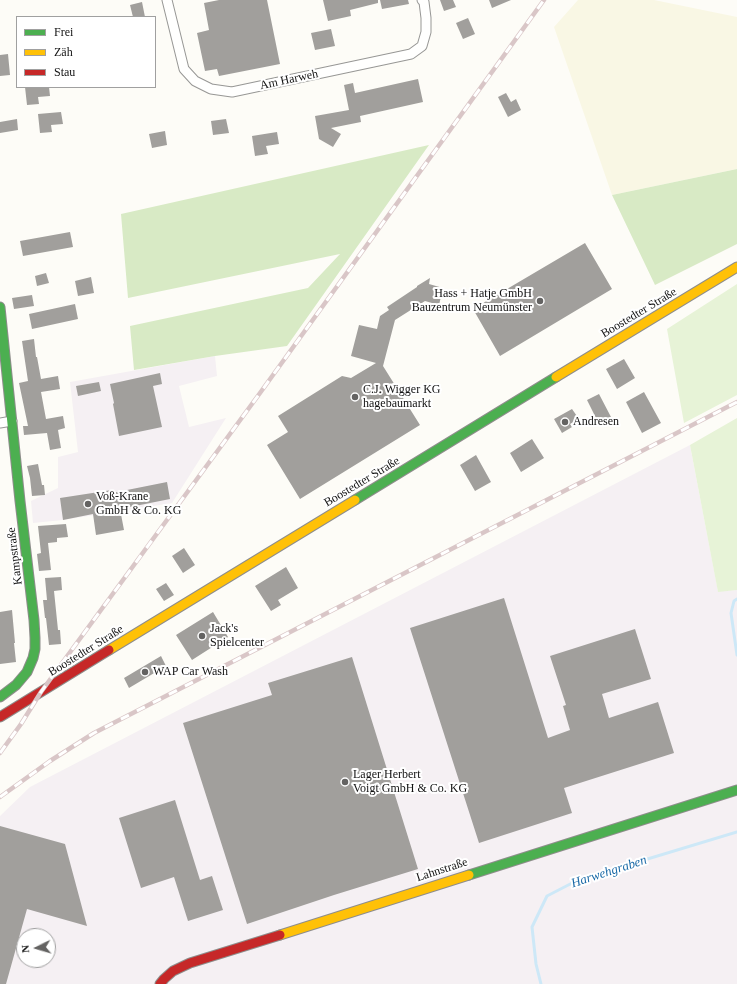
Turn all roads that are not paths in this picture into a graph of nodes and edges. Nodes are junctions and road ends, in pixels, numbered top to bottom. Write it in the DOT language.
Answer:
graph roads {
  1 [pos="168,0"];
  2 [pos="422,0"];
  3 [pos="737,267"];
  4 [pos="0,307"];
  5 [pos="12,421"];
  6 [pos="0,423"];
  7 [pos="0,697"];
  8 [pos="0,717"];
  9 [pos="737,790"];
  10 [pos="160,984"];
  1 -- 2 [label="street, Am Harweh"];
  3 -- 8 [label="street, Boostedter Straße"];
  4 -- 5 [label="street, Kampstraße"];
  5 -- 6 [label="street"];
  5 -- 7 [label="street, Kampstraße"];
  9 -- 10 [label="street, Lahnstraße"];
}
